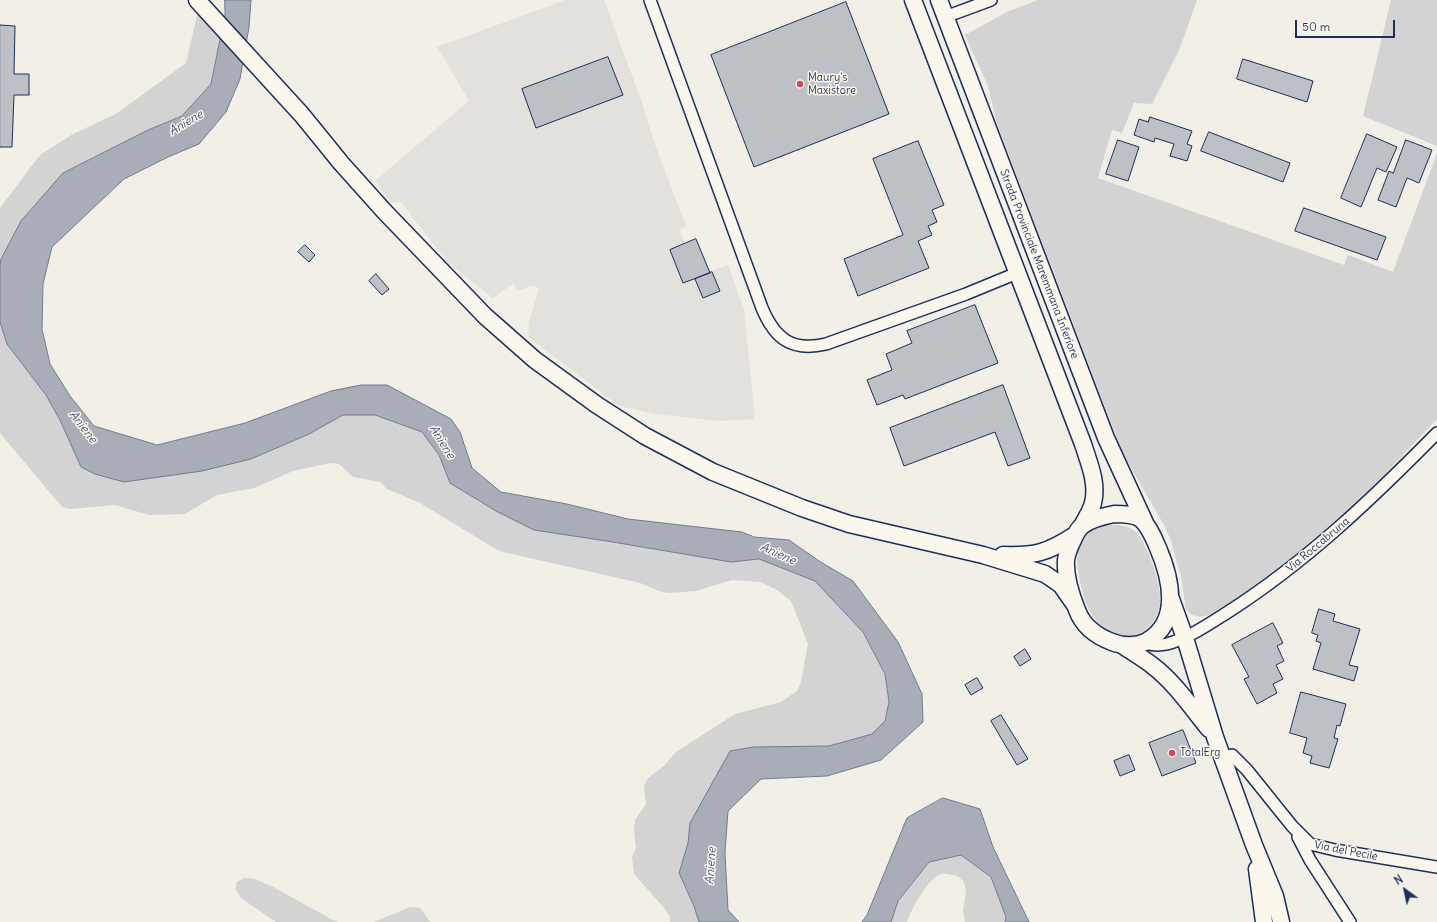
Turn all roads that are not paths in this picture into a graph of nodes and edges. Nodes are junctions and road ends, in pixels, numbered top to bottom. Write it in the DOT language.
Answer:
graph roads {
  1 [pos="197,0"];
  2 [pos="650,0"];
  3 [pos="913,0"];
  4 [pos="939,0"];
  5 [pos="991,0"];
  6 [pos="945,17"];
  7 [pos="1017,273"];
  8 [pos="1437,433"];
  9 [pos="1146,525"];
  10 [pos="1078,530"];
  11 [pos="984,555"];
  12 [pos="1171,599"];
  13 [pos="1074,605"];
  14 [pos="1185,638"];
  15 [pos="1143,643"];
  16 [pos="1122,645"];
  17 [pos="1215,737"];
  18 [pos="1222,758"];
  19 [pos="1292,826"];
  20 [pos="1254,845"];
  21 [pos="1437,867"];
  22 [pos="1264,922"];
  23 [pos="1281,922"];
  24 [pos="1350,922"];
  1 -- 11 [label="main road"];
  2 -- 7 [label="street"];
  3 -- 7 [label="main road"];
  4 -- 6 [label="main road, Strada Provinciale Maremmana Inferiore"];
  5 -- 6 [label="street"];
  6 -- 9 [label="main road, Strada Provinciale Maremmana Inferiore"];
  7 -- 10 [label="main road"];
  8 -- 14 [label="street, Via Roccabruna"];
  9 -- 10 [label="main road"];
  9 -- 12 [label="main road"];
  10 -- 11 [label="main road"];
  10 -- 13 [label="main road"];
  11 -- 13 [label="main road"];
  12 -- 14 [label="main road"];
  12 -- 15 [label="main road"];
  13 -- 16 [label="main road"];
  14 -- 15 [label="street, Via Roccabruna"];
  14 -- 17 [label="main road"];
  15 -- 16 [label="main road"];
  16 -- 17 [label="main road"];
  17 -- 18 [label="main road"];
  18 -- 19 [label="street, Via del Pecile"];
  18 -- 20 [label="main road"];
  19 -- 21 [label="street, Via del Pecile"];
  19 -- 24 [label="street"];
  20 -- 22 [label="main road"];
  20 -- 23 [label="main road"];
}
